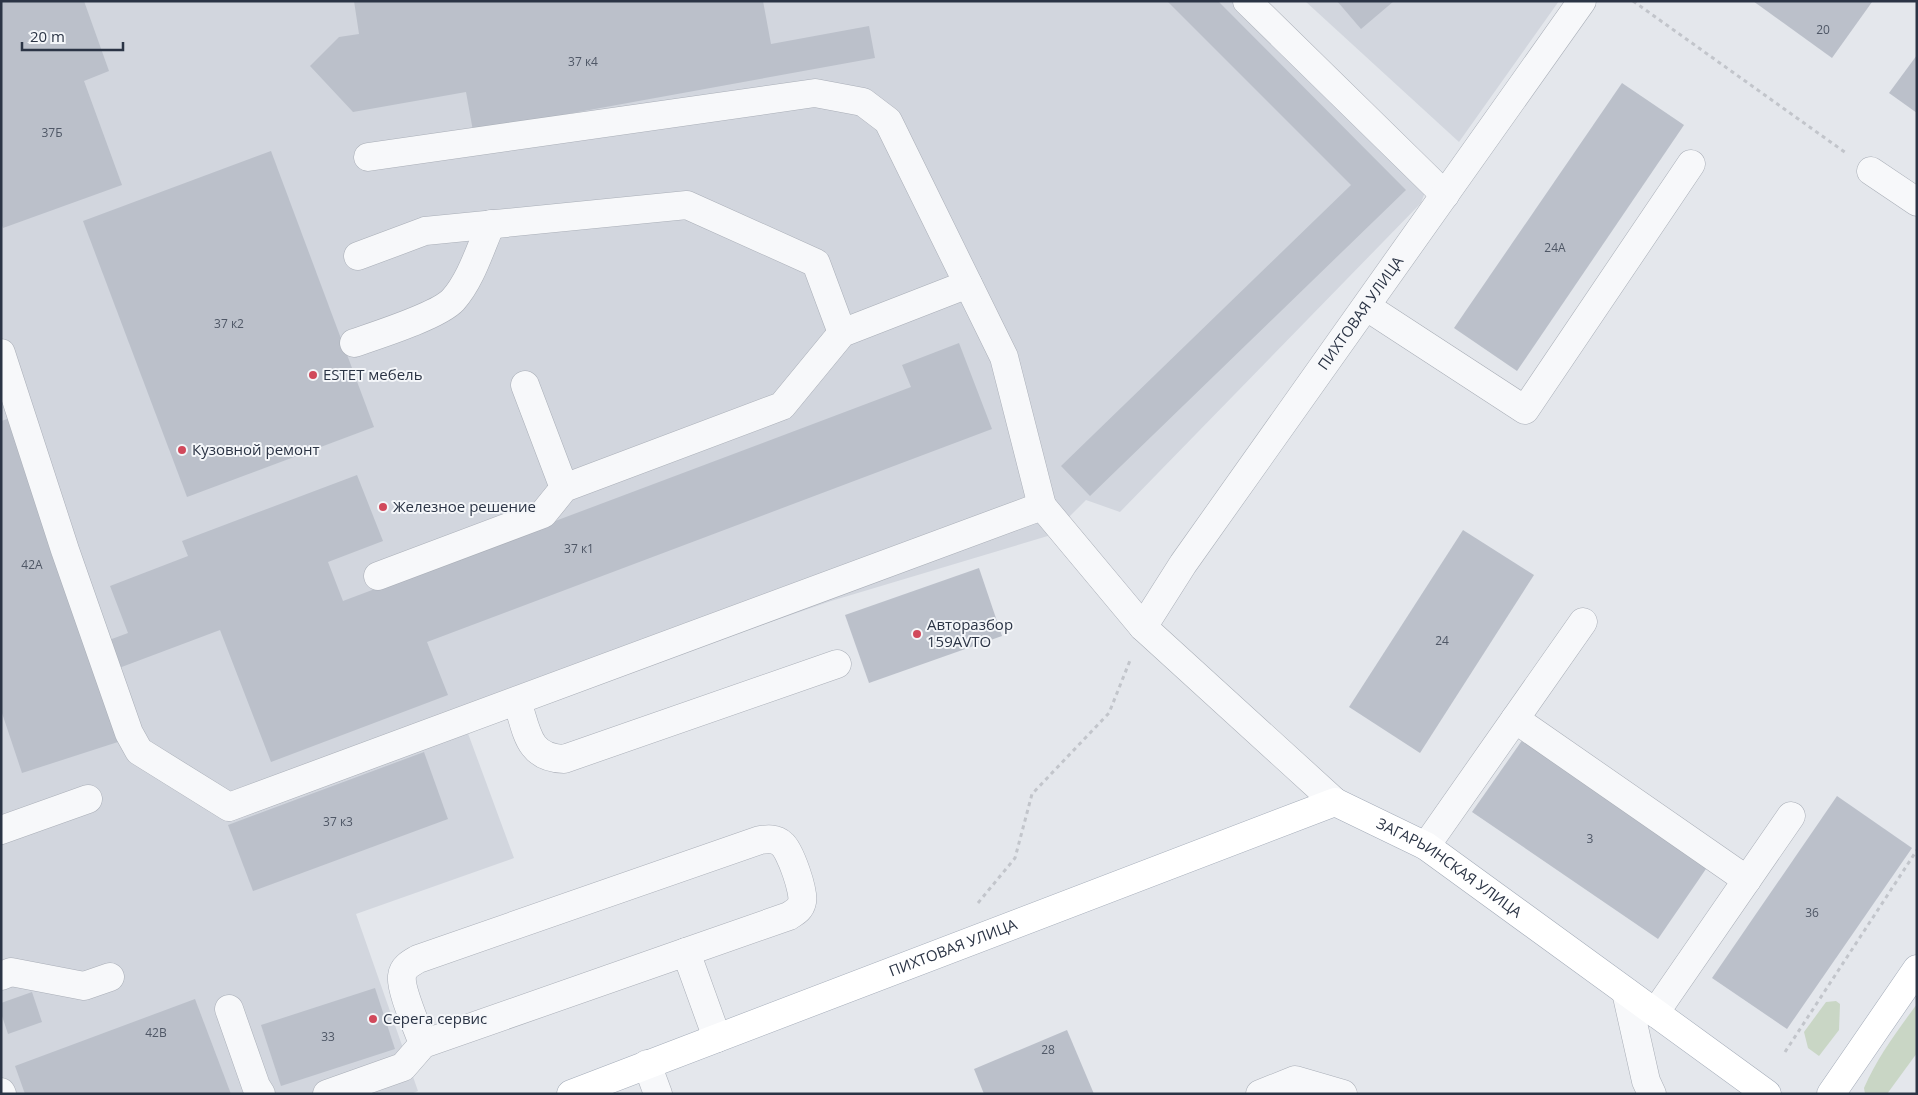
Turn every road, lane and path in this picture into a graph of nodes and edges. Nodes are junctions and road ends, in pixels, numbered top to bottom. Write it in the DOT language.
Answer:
graph roads {
  1 [pos="1247,1"];
  2 [pos="1582,1"];
  3 [pos="1633,1"];
  4 [pos="368,157"];
  5 [pos="1691,164"];
  6 [pos="1872,171"];
  7 [pos="1446,195"];
  8 [pos="1917,202"];
  9 [pos="491,224"];
  10 [pos="358,256"];
  11 [pos="968,284"];
  12 [pos="1366,307"];
  13 [pos="842,333"];
  14 [pos="354,343"];
  15 [pos="1,353"];
  16 [pos="525,385"];
  17 [pos="564,488"];
  18 [pos="1042,506"];
  19 [pos="378,576"];
  20 [pos="1583,622"];
  21 [pos="1143,627"];
  22 [pos="837,664"];
  23 [pos="517,700"];
  24 [pos="1515,719"];
  25 [pos="88,799"];
  26 [pos="1335,802"];
  27 [pos="1791,816"];
  28 [pos="1,830"];
  29 [pos="1426,846"];
  30 [pos="1917,850"];
  31 [pos="1747,880"];
  32 [pos="972,910"];
  33 [pos="686,952"];
  34 [pos="1917,970"];
  35 [pos="1,976"];
  36 [pos="110,977"];
  37 [pos="1626,992"];
  38 [pos="229,1009"];
  39 [pos="1654,1013"];
  40 [pos="717,1038"];
  41 [pos="423,1044"];
  42 [pos="1785,1052"];
  43 [pos="648,1064"];
  44 [pos="261,1094"];
  45 [pos="327,1094"];
  46 [pos="572,1094"];
  47 [pos="658,1094"];
  48 [pos="1260,1094"];
  49 [pos="1344,1094"];
  50 [pos="1652,1094"];
  51 [pos="1767,1094"];
  52 [pos="1831,1094"];
  1 -- 7 [label="street"];
  2 -- 7 [label="street, ПИХТОВАЯ УЛИЦА"];
  3 -- 6 [label="path"];
  4 -- 11 [label="street"];
  5 -- 12 [label="street"];
  6 -- 8 [label="street"];
  7 -- 12 [label="street, ПИХТОВАЯ УЛИЦА"];
  9 -- 10 [label="street"];
  9 -- 13 [label="street"];
  9 -- 14 [label="street"];
  11 -- 13 [label="street"];
  11 -- 18 [label="street"];
  12 -- 21 [label="street, ПИХТОВАЯ УЛИЦА"];
  13 -- 17 [label="street"];
  15 -- 23 [label="street"];
  16 -- 17 [label="street"];
  17 -- 19 [label="street"];
  18 -- 21 [label="street, ЗАГАРЬИНСКАЯ УЛИЦА"];
  18 -- 23 [label="street"];
  20 -- 24 [label="street"];
  21 -- 26 [label="street, ЗАГАРЬИНСКАЯ УЛИЦА"];
  21 -- 32 [label="path"];
  22 -- 23 [label="street"];
  24 -- 29 [label="street"];
  24 -- 31 [label="street"];
  25 -- 28 [label="street"];
  26 -- 29 [label="main road, ЗАГАРЬИНСКАЯ УЛИЦА"];
  26 -- 40 [label="main road, ПИХТОВАЯ УЛИЦА"];
  27 -- 31 [label="street"];
  29 -- 37 [label="main road, ЗАГАРЬИНСКАЯ УЛИЦА"];
  30 -- 42 [label="path"];
  31 -- 39 [label="street"];
  33 -- 40 [label="street"];
  33 -- 41 [label="street"];
  33 -- 41 [label="street"];
  34 -- 52 [label="main road"];
  35 -- 36 [label="street"];
  37 -- 39 [label="main road, ЗАГАРЬИНСКАЯ УЛИЦА"];
  37 -- 50 [label="street"];
  38 -- 44 [label="street"];
  39 -- 51 [label="main road, ЗАГАРЬИНСКАЯ УЛИЦА"];
  40 -- 43 [label="main road, ПИХТОВАЯ УЛИЦА"];
  41 -- 45 [label="street"];
  43 -- 46 [label="main road, ПИХТОВАЯ УЛИЦА"];
  43 -- 47 [label="street"];
  48 -- 49 [label="street"];
}
